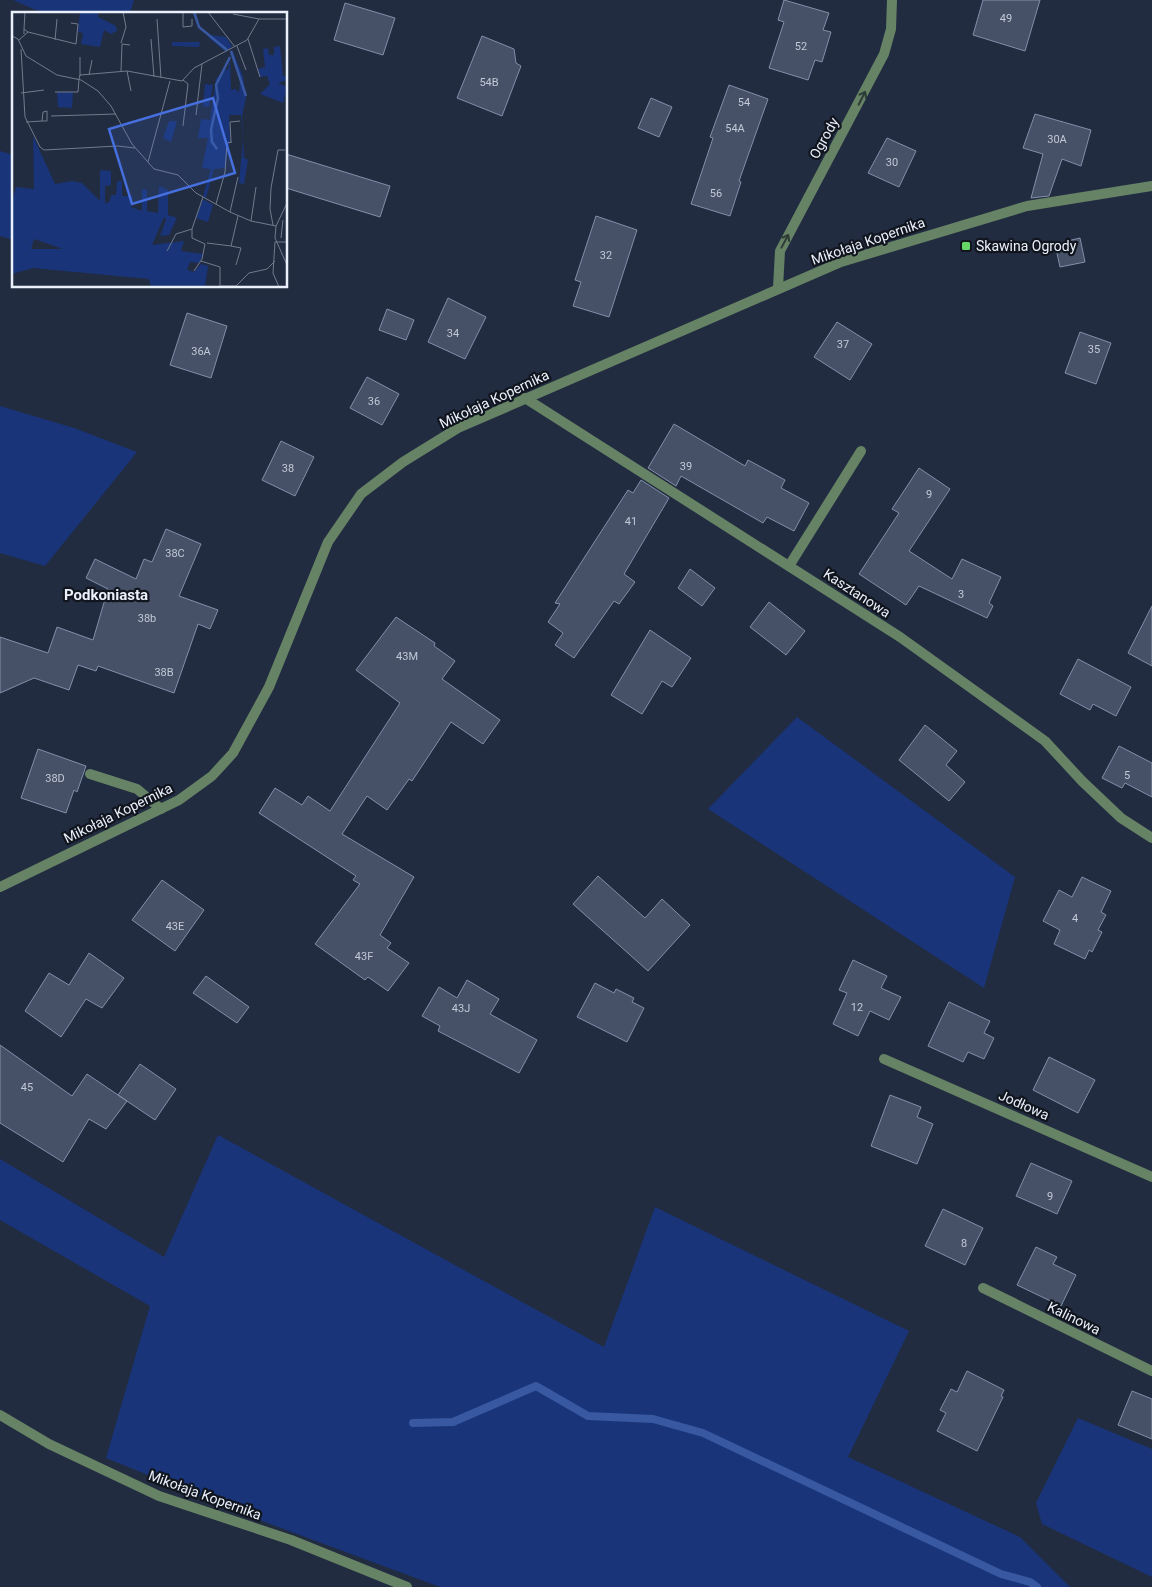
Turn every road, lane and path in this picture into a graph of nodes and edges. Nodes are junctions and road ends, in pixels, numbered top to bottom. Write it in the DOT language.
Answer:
graph roads {
  1 [pos="892,0"];
  2 [pos="1152,186"];
  3 [pos="778,288"];
  4 [pos="526,398"];
  5 [pos="861,451"];
  6 [pos="789,566"];
  7 [pos="90,774"];
  8 [pos="161,809"];
  9 [pos="1152,838"];
  10 [pos="0,886"];
  11 [pos="884,1059"];
  12 [pos="1152,1177"];
  13 [pos="983,1288"];
  14 [pos="1152,1371"];
  15 [pos="0,1415"];
  16 [pos="407,1587"];
  3 -- 1 [label="street, Ogrody, one-way"];
  2 -- 3 [label="street, Mikołaja Kopernika"];
  3 -- 4 [label="street, Mikołaja Kopernika"];
  4 -- 6 [label="street, Kasztanowa"];
  4 -- 8 [label="street, Mikołaja Kopernika"];
  5 -- 6 [label="street"];
  6 -- 9 [label="street, Kasztanowa"];
  7 -- 8 [label="street"];
  8 -- 10 [label="street, Mikołaja Kopernika"];
  11 -- 12 [label="street, Jodłowa"];
  13 -- 14 [label="street, Kalinowa"];
  15 -- 16 [label="street, Mikołaja Kopernika"];
}
